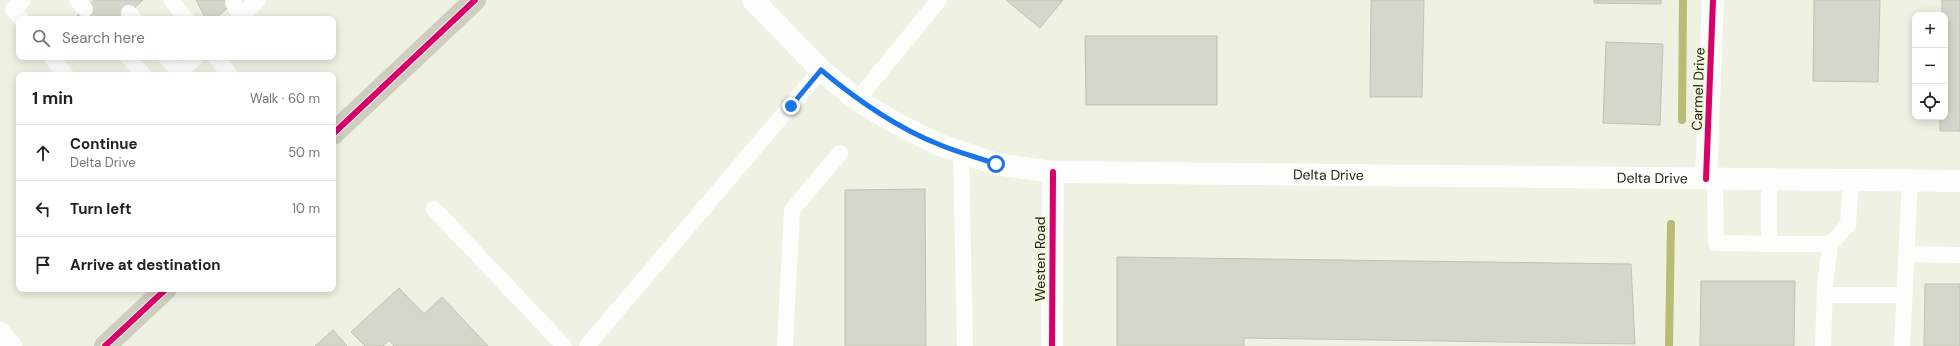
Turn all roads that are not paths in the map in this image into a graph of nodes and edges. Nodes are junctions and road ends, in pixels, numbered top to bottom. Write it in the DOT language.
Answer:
graph roads {
  1 [pos="23,0"];
  2 [pos="171,0"];
  3 [pos="258,0"];
  4 [pos="475,0"];
  5 [pos="753,0"];
  6 [pos="939,0"];
  7 [pos="1713,0"];
  8 [pos="237,13"];
  9 [pos="19,16"];
  10 [pos="184,16"];
  11 [pos="54,60"];
  12 [pos="131,60"];
  13 [pos="168,60"];
  14 [pos="193,60"];
  15 [pos="218,60"];
  16 [pos="821,70"];
  17 [pos="64,72"];
  18 [pos="141,72"];
  19 [pos="177,72"];
  20 [pos="180,72"];
  21 [pos="228,72"];
  22 [pos="857,100"];
  23 [pos="336,131"];
  24 [pos="962,152"];
  25 [pos="840,153"];
  26 [pos="1053,172"];
  27 [pos="1710,179"];
  28 [pos="1769,179"];
  29 [pos="1851,180"];
  30 [pos="1910,181"];
  31 [pos="1960,181"];
  32 [pos="434,209"];
  33 [pos="1769,244"];
  34 [pos="1830,244"];
  35 [pos="1907,254"];
  36 [pos="1960,255"];
  37 [pos="163,292"];
  38 [pos="1825,295"];
  39 [pos="1904,295"];
  40 [pos="0,333"];
  41 [pos="11,346"];
  42 [pos="105,346"];
  43 [pos="564,346"];
  44 [pos="587,346"];
  45 [pos="785,346"];
  46 [pos="965,346"];
  47 [pos="1052,346"];
  48 [pos="1823,346"];
  49 [pos="1902,346"];
  1 -- 9 [label="lane"];
  2 -- 10 [label="lane"];
  3 -- 8 [label="lane"];
  4 -- 23 [label="main road"];
  5 -- 16 [label="main road, Delta Drive"];
  6 -- 22 [label="lane"];
  7 -- 27 [label="main road, Carmel Drive"];
  11 -- 17 [label="lane"];
  12 -- 18 [label="lane"];
  13 -- 19 [label="lane"];
  14 -- 20 [label="lane"];
  15 -- 21 [label="lane"];
  16 -- 22 [label="main road, Delta Drive"];
  16 -- 44 [label="lane"];
  22 -- 24 [label="main road, Delta Drive"];
  24 -- 26 [label="main road, Delta Drive"];
  24 -- 46 [label="lane"];
  25 -- 45 [label="lane"];
  26 -- 27 [label="main road, Delta Drive"];
  26 -- 47 [label="main road, Westen Road"];
  27 -- 28 [label="main road, Delta Drive"];
  27 -- 33 [label="lane"];
  28 -- 29 [label="main road, Delta Drive"];
  28 -- 33 [label="lane"];
  29 -- 30 [label="main road, Delta Drive"];
  29 -- 34 [label="lane"];
  30 -- 31 [label="main road, Delta Drive"];
  30 -- 35 [label="lane"];
  32 -- 43 [label="lane"];
  33 -- 34 [label="lane"];
  34 -- 38 [label="lane"];
  35 -- 36 [label="lane"];
  35 -- 39 [label="lane"];
  37 -- 42 [label="main road"];
  38 -- 39 [label="lane"];
  38 -- 48 [label="lane"];
  39 -- 49 [label="lane"];
  40 -- 41 [label="main road"];
}
